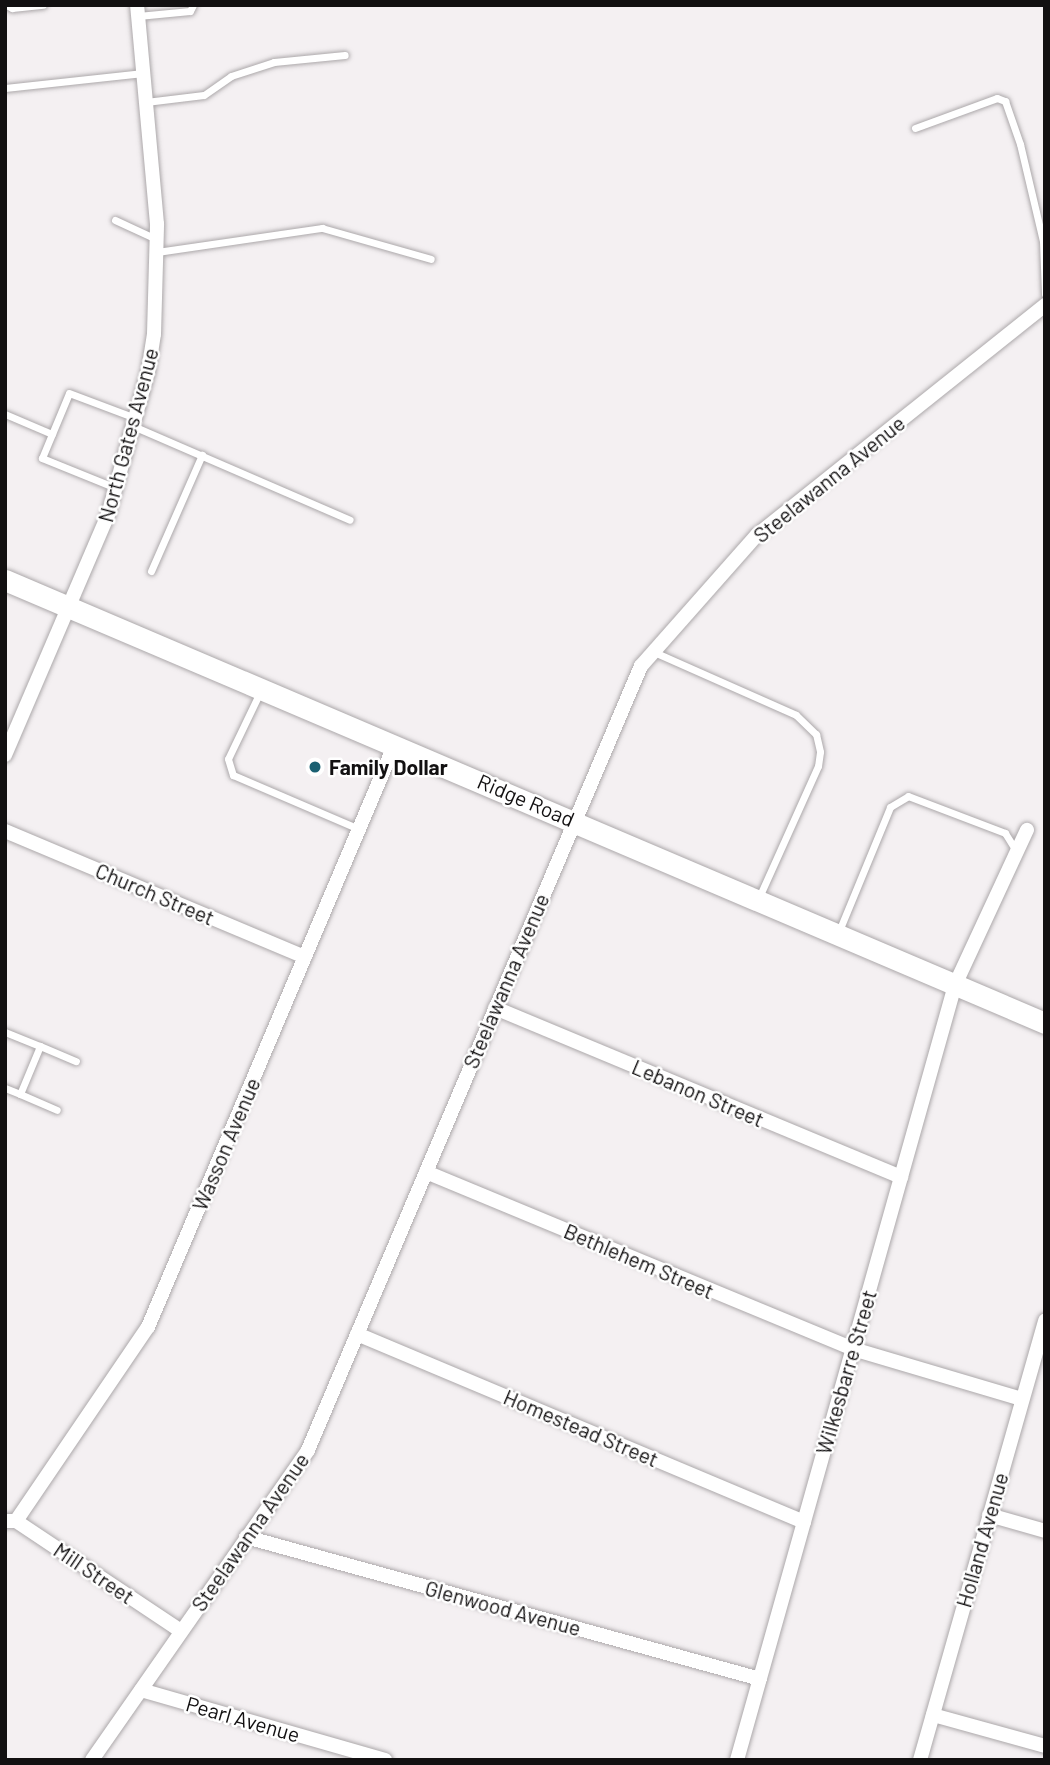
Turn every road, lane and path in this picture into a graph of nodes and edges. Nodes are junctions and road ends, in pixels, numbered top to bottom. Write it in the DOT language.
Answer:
graph roads {
  1 [pos="6,5"];
  2 [pos="43,5"];
  3 [pos="193,5"];
  4 [pos="137,11"];
  5 [pos="345,55"];
  6 [pos="143,73"];
  7 [pos="5,88"];
  8 [pos="146,102"];
  9 [pos="915,128"];
  10 [pos="115,220"];
  11 [pos="156,246"];
  12 [pos="431,259"];
  13 [pos="1045,294"];
  14 [pos="1045,305"];
  15 [pos="5,414"];
  16 [pos="134,422"];
  17 [pos="52,434"];
  18 [pos="202,455"];
  19 [pos="117,489"];
  20 [pos="350,520"];
  21 [pos="151,571"];
  22 [pos="5,580"];
  23 [pos="67,605"];
  24 [pos="654,652"];
  25 [pos="262,688"];
  26 [pos="395,744"];
  27 [pos="5,755"];
  28 [pos="574,820"];
  29 [pos="359,829"];
  30 [pos="1027,830"];
  31 [pos="5,831"];
  32 [pos="1017,852"];
  33 [pos="757,901"];
  34 [pos="838,935"];
  35 [pos="305,957"];
  36 [pos="955,985"];
  37 [pos="495,1008"];
  38 [pos="1045,1023"];
  39 [pos="5,1032"];
  40 [pos="40,1046"];
  41 [pos="76,1061"];
  42 [pos="5,1088"];
  43 [pos="20,1094"];
  44 [pos="57,1110"];
  45 [pos="426,1172"];
  46 [pos="901,1177"];
  47 [pos="1045,1320"];
  48 [pos="357,1334"];
  49 [pos="853,1349"];
  50 [pos="1022,1399"];
  51 [pos="989,1515"];
  52 [pos="10,1521"];
  53 [pos="804,1522"];
  54 [pos="1045,1531"];
  55 [pos="246,1537"];
  56 [pos="181,1631"];
  57 [pos="760,1679"];
  58 [pos="141,1690"];
  59 [pos="933,1715"];
  60 [pos="1045,1746"];
  61 [pos="92,1760"];
  62 [pos="385,1760"];
  63 [pos="737,1760"];
  64 [pos="920,1760"];
  1 -- 2 [label="lane"];
  3 -- 4 [label="lane"];
  4 -- 6 [label="street, North Gates Avenue"];
  5 -- 8 [label="lane"];
  6 -- 7 [label="lane"];
  6 -- 8 [label="street, North Gates Avenue"];
  8 -- 11 [label="street, North Gates Avenue"];
  9 -- 13 [label="lane"];
  10 -- 11 [label="lane"];
  11 -- 12 [label="lane"];
  11 -- 16 [label="street, North Gates Avenue"];
  14 -- 24 [label="street, Steelawanna Avenue"];
  15 -- 17 [label="lane"];
  16 -- 17 [label="lane"];
  16 -- 18 [label="lane"];
  16 -- 19 [label="street, North Gates Avenue"];
  17 -- 19 [label="lane"];
  18 -- 20 [label="lane"];
  18 -- 21 [label="lane"];
  19 -- 23 [label="street, North Gates Avenue"];
  22 -- 23 [label="main road, Ridge Road"];
  23 -- 25 [label="main road, Ridge Road"];
  23 -- 27 [label="street, North Gates Avenue"];
  24 -- 28 [label="street, Steelawanna Avenue"];
  24 -- 33 [label="lane"];
  25 -- 26 [label="main road, Ridge Road"];
  25 -- 29 [label="lane"];
  26 -- 28 [label="main road, Ridge Road"];
  26 -- 29 [label="street, Wasson Avenue"];
  28 -- 33 [label="main road, Ridge Road"];
  28 -- 37 [label="street, Steelawanna Avenue"];
  29 -- 35 [label="street, Wasson Avenue"];
  30 -- 32 [label="street, Wilkesbarre Street"];
  31 -- 35 [label="street, Church Street"];
  32 -- 34 [label="lane"];
  32 -- 36 [label="street, Wilkesbarre Street"];
  33 -- 34 [label="main road, Ridge Road"];
  34 -- 36 [label="main road, Ridge Road"];
  35 -- 52 [label="street, Wasson Avenue"];
  36 -- 38 [label="main road, Ridge Road"];
  36 -- 46 [label="street, Wilkesbarre Street"];
  37 -- 45 [label="street, Steelawanna Avenue"];
  37 -- 46 [label="street, Lebanon Street"];
  39 -- 40 [label="lane"];
  40 -- 41 [label="lane"];
  40 -- 43 [label="lane"];
  42 -- 43 [label="lane"];
  43 -- 44 [label="lane"];
  45 -- 48 [label="street, Steelawanna Avenue"];
  45 -- 49 [label="street, Bethlehem Street"];
  46 -- 49 [label="street, Wilkesbarre Street"];
  47 -- 50 [label="street, Holland Avenue"];
  48 -- 53 [label="street, Homestead Street"];
  48 -- 55 [label="street, Steelawanna Avenue"];
  49 -- 50 [label="street, Bethlehem Street"];
  49 -- 53 [label="street, Wilkesbarre Street"];
  50 -- 51 [label="street, Holland Avenue"];
  51 -- 54 [label="street"];
  51 -- 59 [label="street, Holland Avenue"];
  52 -- 56 [label="street, Mill Street"];
  53 -- 57 [label="street, Wilkesbarre Street"];
  55 -- 56 [label="street, Steelawanna Avenue"];
  55 -- 57 [label="street, Glenwood Avenue"];
  56 -- 58 [label="street, Steelawanna Avenue"];
  57 -- 63 [label="street, Wilkesbarre Street"];
  58 -- 61 [label="street, Steelawanna Avenue"];
  58 -- 62 [label="street, Pearl Avenue"];
  59 -- 60 [label="street"];
  59 -- 64 [label="street, Holland Avenue"];
}
